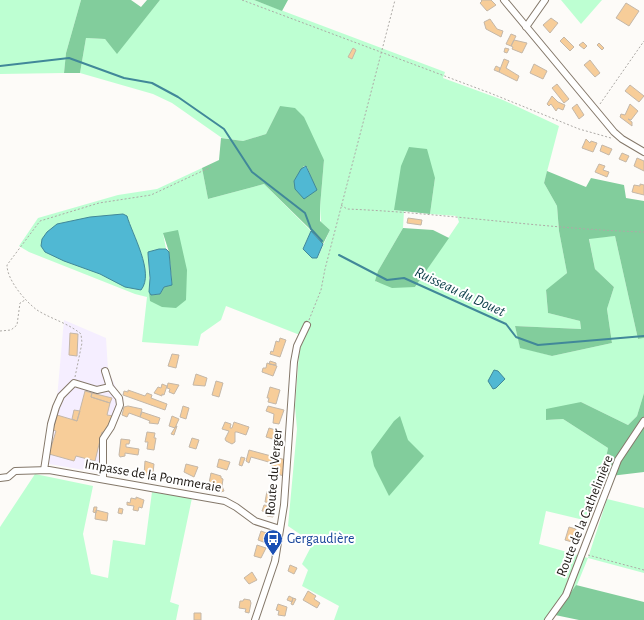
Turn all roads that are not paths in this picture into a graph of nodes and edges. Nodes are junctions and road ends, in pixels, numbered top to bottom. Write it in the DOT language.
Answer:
graph roads {
  1 [pos="504,0"];
  2 [pos="545,0"];
  3 [pos="526,27"];
  4 [pos="644,152"];
  5 [pos="307,324"];
  6 [pos="105,371"];
  7 [pos="110,387"];
  8 [pos="644,421"];
  9 [pos="44,470"];
  10 [pos="0,478"];
  11 [pos="103,479"];
  12 [pos="280,530"];
  13 [pos="255,620"];
  14 [pos="548,620"];
  1 -- 3 [label="street"];
  2 -- 3 [label="street"];
  3 -- 4 [label="street"];
  5 -- 12 [label="street, Route du Verger"];
  6 -- 7 [label="street"];
  7 -- 9 [label="street"];
  7 -- 11 [label="street"];
  8 -- 14 [label="street, Route de la Cathelinière"];
  9 -- 10 [label="street, Impasse de la Pommeraie"];
  9 -- 11 [label="street, Impasse de la Pommeraie"];
  11 -- 12 [label="street, Impasse de la Pommeraie"];
  12 -- 13 [label="street, Route du Verger"];
}
